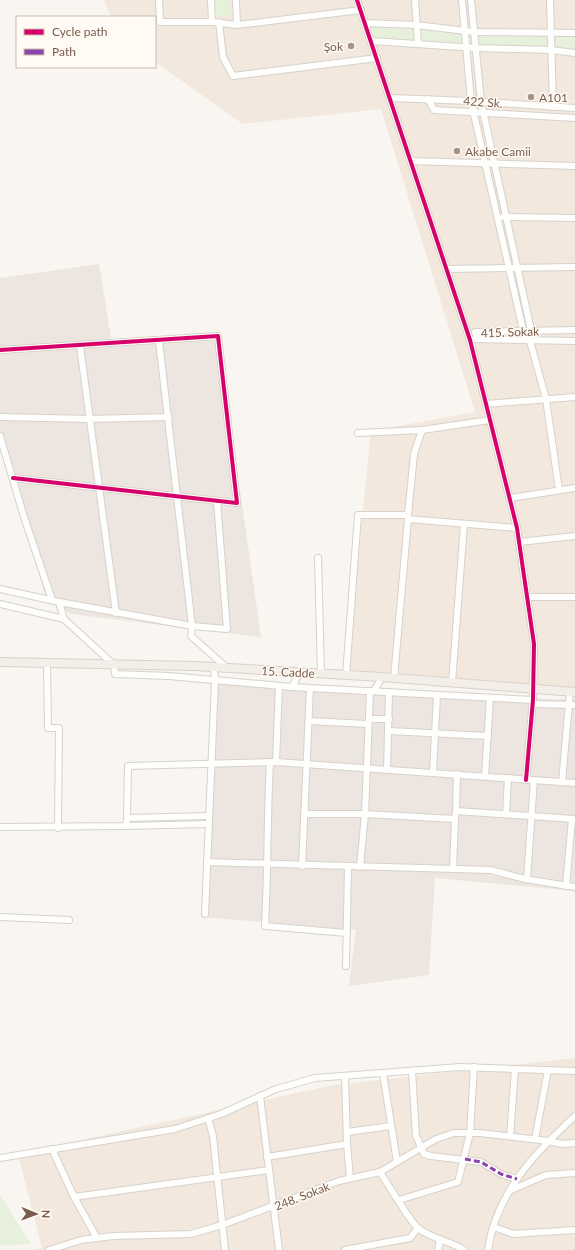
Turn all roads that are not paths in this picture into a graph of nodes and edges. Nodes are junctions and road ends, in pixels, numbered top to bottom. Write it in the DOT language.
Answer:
graph roads {
  1 [pos="159,0"];
  2 [pos="211,0"];
  3 [pos="236,0"];
  4 [pos="357,0"];
  5 [pos="415,0"];
  6 [pos="462,0"];
  7 [pos="471,0"];
  8 [pos="550,0"];
  9 [pos="361,10"];
  10 [pos="215,22"];
  11 [pos="365,23"];
  12 [pos="237,25"];
  13 [pos="416,25"];
  14 [pos="465,31"];
  15 [pos="474,32"];
  16 [pos="551,33"];
  17 [pos="575,33"];
  18 [pos="372,41"];
  19 [pos="418,43"];
  20 [pos="466,47"];
  21 [pos="476,48"];
  22 [pos="551,50"];
  23 [pos="575,53"];
  24 [pos="377,58"];
  25 [pos="390,98"];
  26 [pos="428,99"];
  27 [pos="472,101"];
  28 [pos="481,102"];
  29 [pos="553,107"];
  30 [pos="575,108"];
  31 [pos="474,111"];
  32 [pos="484,112"];
  33 [pos="575,118"];
  34 [pos="411,161"];
  35 [pos="486,163"];
  36 [pos="494,164"];
  37 [pos="575,166"];
  38 [pos="498,217"];
  39 [pos="506,217"];
  40 [pos="575,218"];
  41 [pos="517,267"];
  42 [pos="575,267"];
  43 [pos="510,268"];
  44 [pos="447,269"];
  45 [pos="523,330"];
  46 [pos="531,330"];
  47 [pos="575,330"];
  48 [pos="479,339"];
  49 [pos="470,340"];
  50 [pos="575,340"];
  51 [pos="159,341"];
  52 [pos="530,341"];
  53 [pos="80,346"];
  54 [pos="0,350"];
  55 [pos="575,397"];
  56 [pos="546,399"];
  57 [pos="486,404"];
  58 [pos="0,417"];
  59 [pos="169,417"];
  60 [pos="90,419"];
  61 [pos="490,420"];
  62 [pos="422,430"];
  63 [pos="358,433"];
  64 [pos="0,436"];
  65 [pos="13,478"];
  66 [pos="100,488"];
  67 [pos="575,488"];
  68 [pos="559,490"];
  69 [pos="178,498"];
  70 [pos="510,498"];
  71 [pos="217,501"];
  72 [pos="408,517"];
  73 [pos="464,524"];
  74 [pos="517,528"];
  75 [pos="575,536"];
  76 [pos="519,542"];
  77 [pos="318,558"];
  78 [pos="0,589"];
  79 [pos="527,597"];
  80 [pos="575,597"];
  81 [pos="52,600"];
  82 [pos="59,602"];
  83 [pos="0,604"];
  84 [pos="116,613"];
  85 [pos="64,619"];
  86 [pos="192,626"];
  87 [pos="0,662"];
  88 [pos="48,663"];
  89 [pos="114,665"];
  90 [pos="214,668"];
  91 [pos="227,668"];
  92 [pos="300,672"];
  93 [pos="321,674"];
  94 [pos="346,675"];
  95 [pos="382,677"];
  96 [pos="394,678"];
  97 [pos="215,681"];
  98 [pos="452,683"];
  99 [pos="279,686"];
  100 [pos="292,687"];
  101 [pos="310,688"];
  102 [pos="532,689"];
  103 [pos="372,691"];
  104 [pos="389,692"];
  105 [pos="572,692"];
  106 [pos="437,695"];
  107 [pos="490,698"];
  108 [pos="533,702"];
  109 [pos="568,705"];
  110 [pos="575,705"];
  111 [pos="389,719"];
  112 [pos="308,721"];
  113 [pos="368,722"];
  114 [pos="389,731"];
  115 [pos="435,733"];
  116 [pos="488,736"];
  117 [pos="273,763"];
  118 [pos="212,764"];
  119 [pos="307,764"];
  120 [pos="367,768"];
  121 [pos="387,770"];
  122 [pos="433,773"];
  123 [pos="457,774"];
  124 [pos="485,776"];
  125 [pos="508,778"];
  126 [pos="526,780"];
  127 [pos="534,780"];
  128 [pos="562,782"];
  129 [pos="575,783"];
  130 [pos="456,811"];
  131 [pos="304,814"];
  132 [pos="365,814"];
  133 [pos="506,814"];
  134 [pos="208,816"];
  135 [pos="532,816"];
  136 [pos="127,818"];
  137 [pos="455,819"];
  138 [pos="574,819"];
  139 [pos="208,824"];
  140 [pos="126,826"];
  141 [pos="0,827"];
  142 [pos="58,828"];
  143 [pos="207,862"];
  144 [pos="269,865"];
  145 [pos="302,866"];
  146 [pos="348,867"];
  147 [pos="360,867"];
  148 [pos="453,869"];
  149 [pos="527,879"];
  150 [pos="566,886"];
  151 [pos="575,887"];
  152 [pos="205,914"];
  153 [pos="0,917"];
  154 [pos="69,920"];
  155 [pos="347,933"];
  156 [pos="346,966"];
  157 [pos="474,1067"];
  158 [pos="515,1069"];
  159 [pos="548,1070"];
  160 [pos="412,1071"];
  161 [pos="575,1071"];
  162 [pos="383,1073"];
  163 [pos="345,1076"];
  164 [pos="260,1096"];
  165 [pos="575,1116"];
  166 [pos="208,1118"];
  167 [pos="392,1126"];
  168 [pos="347,1132"];
  169 [pos="470,1133"];
  170 [pos="510,1136"];
  171 [pos="536,1139"];
  172 [pos="548,1141"];
  173 [pos="575,1143"];
  174 [pos="347,1144"];
  175 [pos="420,1148"];
  176 [pos="52,1149"];
  177 [pos="267,1157"];
  178 [pos="0,1158"];
  179 [pos="465,1159"];
  180 [pos="397,1162"];
  181 [pos="269,1170"];
  182 [pos="380,1172"];
  183 [pos="575,1173"];
  184 [pos="218,1178"];
  185 [pos="350,1178"];
  186 [pos="517,1179"];
  187 [pos="509,1192"];
  188 [pos="74,1197"];
  189 [pos="398,1200"];
  190 [pos="273,1206"];
  191 [pos="222,1225"];
  192 [pos="494,1227"];
  193 [pos="418,1228"];
  194 [pos="575,1230"];
  195 [pos="97,1238"];
  196 [pos="440,1240"];
  197 [pos="49,1250"];
  198 [pos="225,1250"];
  199 [pos="278,1250"];
  200 [pos="345,1250"];
  201 [pos="438,1250"];
  202 [pos="464,1250"];
  203 [pos="488,1250"];
  1 -- 10 [label="street"];
  2 -- 10 [label="street"];
  3 -- 12 [label="street"];
  4 -- 9 [label="street"];
  5 -- 13 [label="street"];
  6 -- 14 [label="street"];
  7 -- 15 [label="street"];
  8 -- 16 [label="street"];
  9 -- 11 [label="street"];
  9 -- 12 [label="street"];
  10 -- 12 [label="street"];
  10 -- 24 [label="street"];
  11 -- 13 [label="street"];
  11 -- 18 [label="street"];
  13 -- 14 [label="street"];
  13 -- 19 [label="street"];
  14 -- 15 [label="street"];
  14 -- 20 [label="street"];
  15 -- 16 [label="street"];
  15 -- 21 [label="street"];
  16 -- 17 [label="street"];
  16 -- 22 [label="street"];
  18 -- 19 [label="street"];
  18 -- 24 [label="street"];
  19 -- 20 [label="street"];
  20 -- 21 [label="street"];
  20 -- 27 [label="street"];
  21 -- 22 [label="street"];
  21 -- 28 [label="street"];
  22 -- 23 [label="street"];
  22 -- 29 [label="street"];
  24 -- 25 [label="street"];
  25 -- 26 [label="street, 422 Sk."];
  25 -- 34 [label="street"];
  26 -- 27 [label="street, 422 Sk."];
  26 -- 31 [label="street, 422 Sk."];
  27 -- 28 [label="street, 422 Sk."];
  27 -- 31 [label="street"];
  28 -- 29 [label="street, 422 Sk."];
  28 -- 32 [label="street"];
  29 -- 30 [label="street, 422 Sk."];
  31 -- 32 [label="street, 422 Sk."];
  31 -- 35 [label="street"];
  32 -- 33 [label="street, 422 Sk."];
  32 -- 36 [label="street"];
  34 -- 35 [label="street"];
  34 -- 44 [label="street"];
  35 -- 36 [label="street"];
  35 -- 38 [label="street"];
  36 -- 37 [label="street"];
  36 -- 39 [label="street"];
  38 -- 39 [label="street"];
  38 -- 43 [label="street"];
  39 -- 40 [label="street"];
  39 -- 41 [label="street"];
  41 -- 42 [label="street"];
  41 -- 43 [label="street"];
  41 -- 46 [label="street"];
  43 -- 44 [label="street"];
  43 -- 45 [label="street"];
  44 -- 49 [label="street"];
  45 -- 46 [label="street, 415. Sokak"];
  45 -- 48 [label="street, 415. Sokak"];
  45 -- 52 [label="street"];
  46 -- 47 [label="street, 415. Sokak"];
  46 -- 52 [label="street"];
  48 -- 49 [label="street"];
  48 -- 52 [label="street, 415. Sokak"];
  49 -- 57 [label="street"];
  50 -- 52 [label="street, 415. Sokak"];
  51 -- 53 [label="street"];
  51 -- 59 [label="street"];
  51 -- 71 [label="street"];
  52 -- 56 [label="street"];
  53 -- 54 [label="street"];
  53 -- 60 [label="street"];
  55 -- 56 [label="street"];
  56 -- 57 [label="street"];
  56 -- 68 [label="street"];
  57 -- 61 [label="street"];
  58 -- 60 [label="street"];
  59 -- 60 [label="street"];
  59 -- 69 [label="street"];
  60 -- 66 [label="street"];
  61 -- 62 [label="street"];
  61 -- 70 [label="street"];
  62 -- 63 [label="street"];
  62 -- 72 [label="street"];
  64 -- 65 [label="street"];
  65 -- 66 [label="street"];
  65 -- 81 [label="street"];
  66 -- 69 [label="street"];
  66 -- 84 [label="street"];
  67 -- 68 [label="street"];
  68 -- 70 [label="street"];
  69 -- 71 [label="street"];
  69 -- 86 [label="street"];
  70 -- 74 [label="street"];
  71 -- 86 [label="street"];
  72 -- 73 [label="street"];
  72 -- 94 [label="street"];
  72 -- 96 [label="street"];
  73 -- 74 [label="street"];
  73 -- 98 [label="street"];
  74 -- 76 [label="street"];
  75 -- 76 [label="street"];
  76 -- 79 [label="street"];
  77 -- 93 [label="street"];
  78 -- 81 [label="street"];
  79 -- 80 [label="street"];
  79 -- 102 [label="street"];
  81 -- 82 [label="street"];
  82 -- 84 [label="street"];
  82 -- 85 [label="street"];
  83 -- 85 [label="street"];
  84 -- 86 [label="street"];
  85 -- 89 [label="street"];
  86 -- 91 [label="street"];
  87 -- 88 [label="main road, 15. Cadde"];
  88 -- 89 [label="main road, 15. Cadde"];
  88 -- 142 [label="street"];
  89 -- 90 [label="main road, 15. Cadde"];
  89 -- 97 [label="street"];
  90 -- 91 [label="main road, 15. Cadde"];
  90 -- 97 [label="street"];
  91 -- 92 [label="main road, 15. Cadde"];
  92 -- 93 [label="main road, 15. Cadde"];
  92 -- 100 [label="street"];
  93 -- 94 [label="main road, 15. Cadde"];
  94 -- 95 [label="main road, 15. Cadde"];
  95 -- 96 [label="main road, 15. Cadde"];
  95 -- 103 [label="street"];
  96 -- 98 [label="main road, 15. Cadde"];
  97 -- 99 [label="street"];
  97 -- 118 [label="street"];
  98 -- 102 [label="main road, 15. Cadde"];
  99 -- 100 [label="street"];
  99 -- 117 [label="street"];
  100 -- 101 [label="street"];
  101 -- 103 [label="street"];
  101 -- 112 [label="street"];
  102 -- 105 [label="main road, 15. Cadde"];
  102 -- 108 [label="street"];
  103 -- 104 [label="street"];
  103 -- 113 [label="street"];
  104 -- 106 [label="street"];
  104 -- 111 [label="street"];
  105 -- 109 [label="street"];
  106 -- 107 [label="street"];
  106 -- 115 [label="street"];
  107 -- 108 [label="street"];
  107 -- 116 [label="street"];
  108 -- 109 [label="street"];
  108 -- 126 [label="street"];
  109 -- 110 [label="street"];
  109 -- 128 [label="street"];
  111 -- 113 [label="street"];
  111 -- 114 [label="street"];
  112 -- 113 [label="street"];
  112 -- 119 [label="street"];
  113 -- 120 [label="street"];
  114 -- 115 [label="street"];
  114 -- 121 [label="street"];
  115 -- 116 [label="street"];
  115 -- 122 [label="street"];
  116 -- 124 [label="street"];
  117 -- 118 [label="street"];
  117 -- 119 [label="street"];
  117 -- 144 [label="street"];
  118 -- 134 [label="street"];
  118 -- 136 [label="street"];
  119 -- 120 [label="street"];
  119 -- 131 [label="street"];
  120 -- 121 [label="street"];
  120 -- 132 [label="street"];
  121 -- 122 [label="street"];
  122 -- 123 [label="street"];
  123 -- 124 [label="street"];
  123 -- 130 [label="street"];
  124 -- 125 [label="street"];
  125 -- 126 [label="street"];
  125 -- 133 [label="street"];
  126 -- 127 [label="street"];
  127 -- 128 [label="street"];
  127 -- 135 [label="street"];
  128 -- 129 [label="street"];
  130 -- 133 [label="street"];
  130 -- 137 [label="street"];
  131 -- 132 [label="street"];
  131 -- 145 [label="street"];
  132 -- 137 [label="street"];
  132 -- 147 [label="street"];
  133 -- 135 [label="street"];
  134 -- 136 [label="street"];
  134 -- 139 [label="street"];
  135 -- 138 [label="street"];
  135 -- 149 [label="street"];
  136 -- 140 [label="street"];
  137 -- 148 [label="street"];
  138 -- 150 [label="street"];
  139 -- 140 [label="street"];
  139 -- 143 [label="street"];
  140 -- 142 [label="street"];
  141 -- 142 [label="street"];
  143 -- 144 [label="street"];
  143 -- 152 [label="street"];
  144 -- 145 [label="street"];
  144 -- 155 [label="street"];
  145 -- 146 [label="street"];
  146 -- 147 [label="street"];
  146 -- 155 [label="street"];
  147 -- 148 [label="street"];
  148 -- 149 [label="street"];
  149 -- 150 [label="street"];
  150 -- 151 [label="street"];
  153 -- 154 [label="street"];
  155 -- 156 [label="street"];
  157 -- 158 [label="street"];
  157 -- 160 [label="street"];
  157 -- 169 [label="street"];
  158 -- 159 [label="street"];
  158 -- 170 [label="street"];
  159 -- 161 [label="street"];
  159 -- 171 [label="street"];
  160 -- 162 [label="street"];
  160 -- 175 [label="street"];
  162 -- 163 [label="street"];
  162 -- 167 [label="street"];
  163 -- 164 [label="street"];
  163 -- 168 [label="street"];
  164 -- 166 [label="street"];
  164 -- 177 [label="street"];
  165 -- 172 [label="street"];
  166 -- 176 [label="street"];
  166 -- 184 [label="street"];
  167 -- 168 [label="street"];
  167 -- 180 [label="street"];
  168 -- 174 [label="street"];
  169 -- 170 [label="street, 248. Sokak"];
  169 -- 175 [label="street, 248. Sokak"];
  169 -- 179 [label="street"];
  170 -- 171 [label="street, 248. Sokak"];
  171 -- 172 [label="street, 248. Sokak"];
  172 -- 173 [label="street, 248. Sokak"];
  172 -- 186 [label="street"];
  174 -- 177 [label="street"];
  174 -- 185 [label="street"];
  175 -- 179 [label="street"];
  175 -- 180 [label="street, 248. Sokak"];
  176 -- 178 [label="street"];
  176 -- 188 [label="street"];
  177 -- 181 [label="street"];
  179 -- 186 [label="street"];
  179 -- 189 [label="street"];
  180 -- 182 [label="street, 248. Sokak"];
  181 -- 184 [label="street"];
  181 -- 190 [label="street"];
  182 -- 185 [label="street, 248. Sokak"];
  182 -- 189 [label="street"];
  183 -- 187 [label="street"];
  184 -- 188 [label="street"];
  184 -- 191 [label="street"];
  185 -- 190 [label="street, 248. Sokak"];
  186 -- 187 [label="street"];
  187 -- 192 [label="street"];
  188 -- 195 [label="street"];
  189 -- 193 [label="street"];
  190 -- 191 [label="street, 248. Sokak"];
  190 -- 199 [label="street"];
  191 -- 195 [label="street, 248. Sokak"];
  191 -- 198 [label="street"];
  192 -- 194 [label="street"];
  192 -- 203 [label="street"];
  193 -- 196 [label="street"];
  193 -- 200 [label="street"];
  195 -- 197 [label="street, 248. Sokak"];
  196 -- 201 [label="street"];
  196 -- 202 [label="street"];
}
